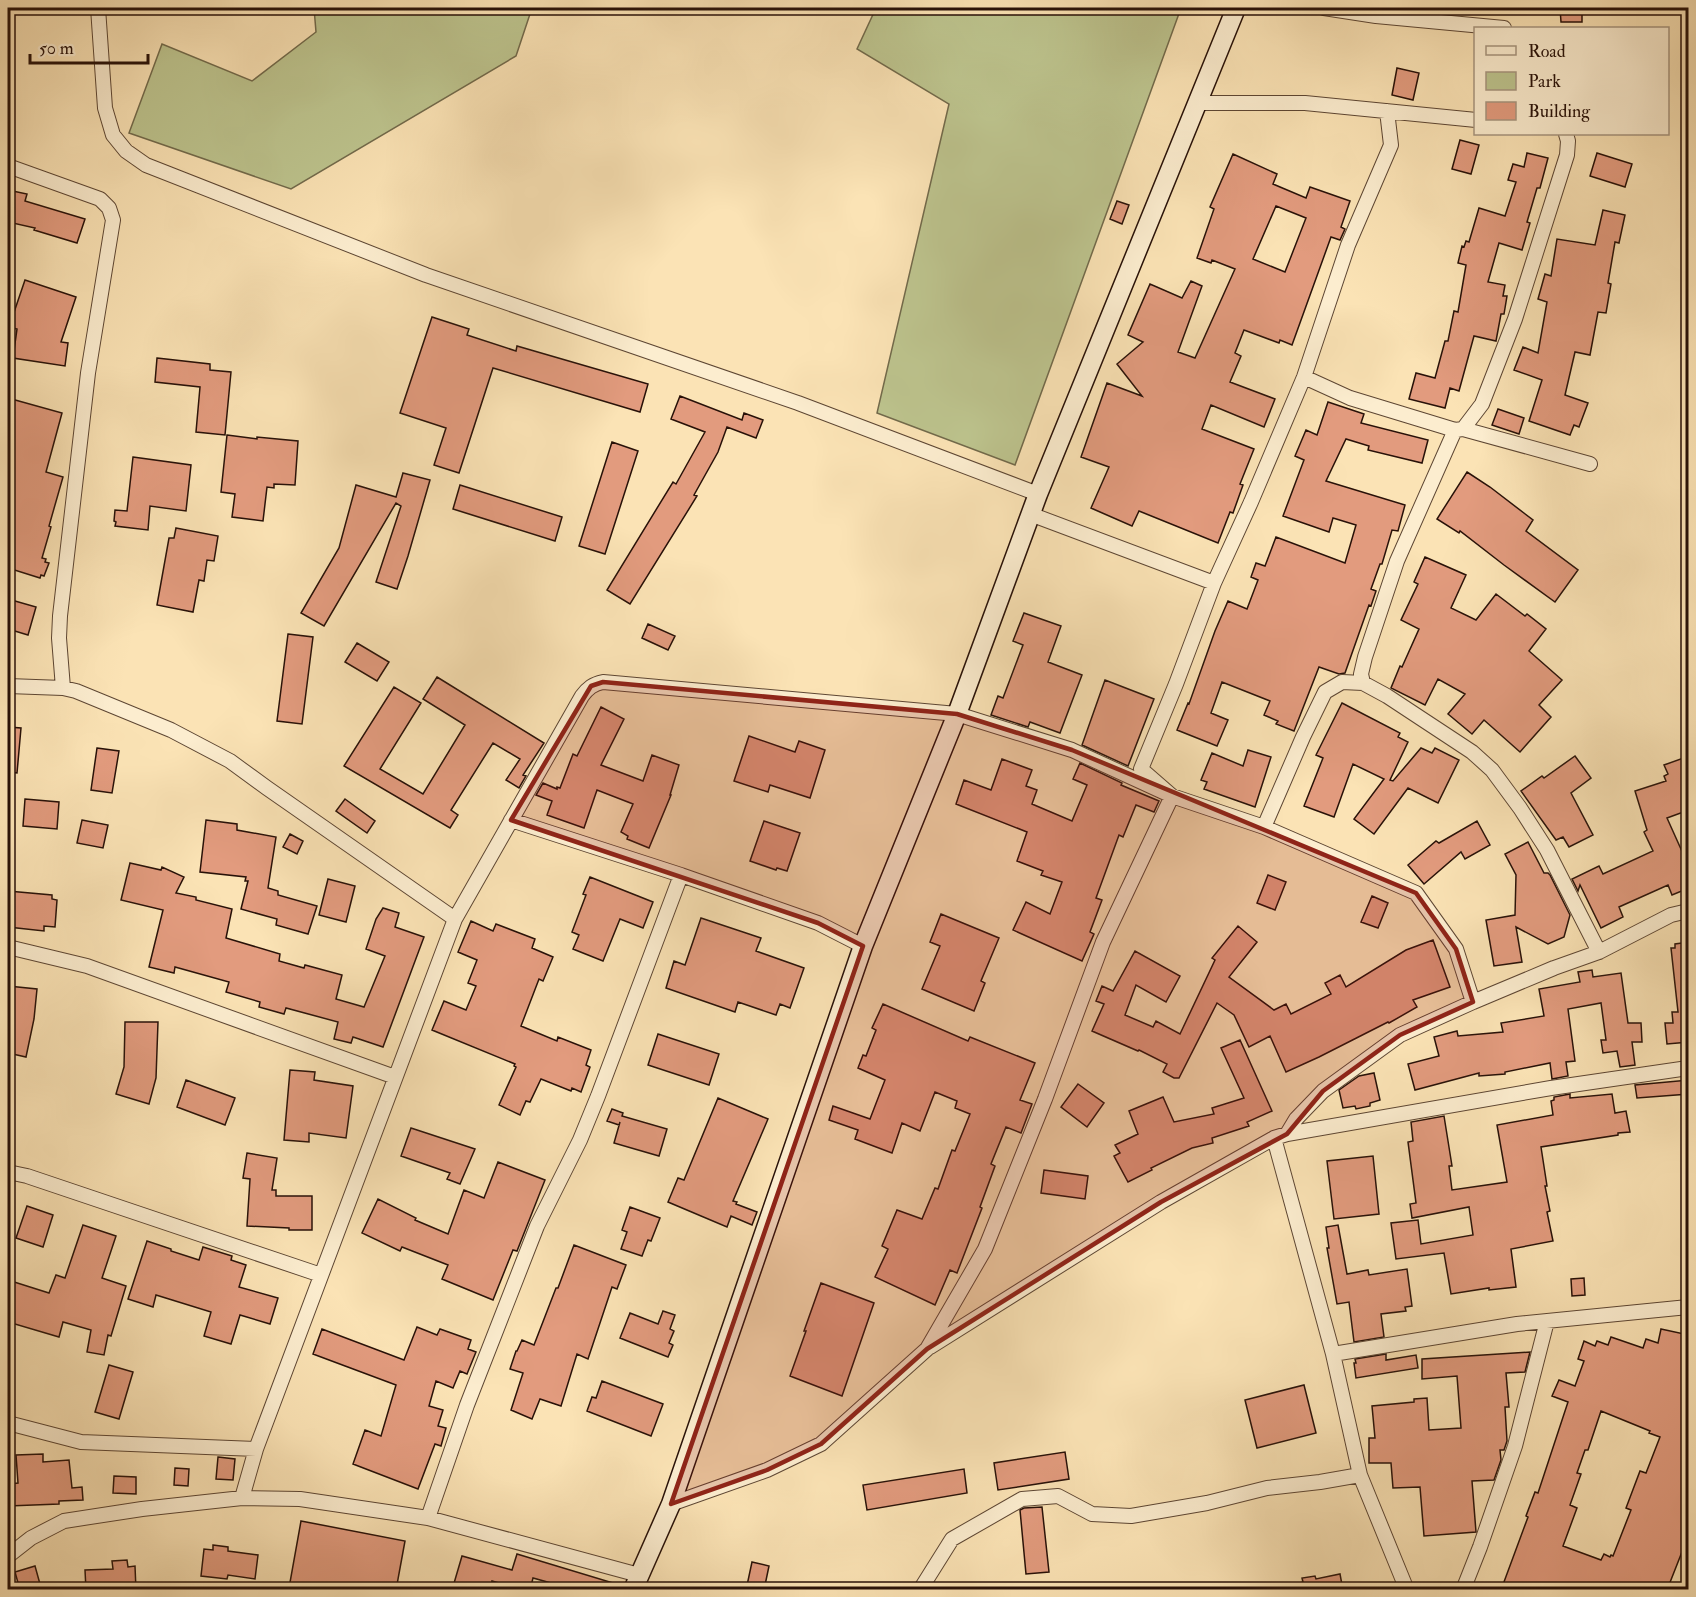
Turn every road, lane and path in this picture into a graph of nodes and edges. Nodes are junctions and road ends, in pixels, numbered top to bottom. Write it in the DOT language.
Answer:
graph roads {
  1 [pos="98,8"];
  2 [pos="1236,8"];
  3 [pos="1323,8"];
  4 [pos="1493,27"];
  5 [pos="1196,103"];
  6 [pos="1387,111"];
  7 [pos="1474,120"];
  8 [pos="1566,135"];
  9 [pos="8,166"];
  10 [pos="1304,377"];
  11 [pos="1459,430"];
  12 [pos="1590,464"];
  13 [pos="1038,494"];
  14 [pos="1030,514"];
  15 [pos="1214,583"];
  16 [pos="1363,683"];
  17 [pos="8,686"];
  18 [pos="63,688"];
  19 [pos="957,714"];
  20 [pos="1172,796"];
  21 [pos="511,820"];
  22 [pos="1264,827"];
  23 [pos="681,875"];
  24 [pos="1689,911"];
  25 [pos="455,919"];
  26 [pos="863,946"];
  27 [pos="8,947"];
  28 [pos="1599,952"];
  29 [pos="1473,1002"];
  30 [pos="1689,1068"];
  31 [pos="395,1077"];
  32 [pos="1281,1136"];
  33 [pos="8,1172"];
  34 [pos="321,1275"];
  35 [pos="1689,1307"];
  36 [pos="1547,1321"];
  37 [pos="927,1348"];
  38 [pos="1333,1354"];
  39 [pos="8,1423"];
  40 [pos="256,1449"];
  41 [pos="1360,1474"];
  42 [pos="242,1498"];
  43 [pos="670,1504"];
  44 [pos="428,1518"];
  45 [pos="8,1555"];
  46 [pos="636,1582"];
  47 [pos="920,1590"];
  48 [pos="1407,1590"];
  49 [pos="1463,1590"];
  1 -- 13 [label="street"];
  2 -- 5 [label="main road"];
  3 -- 4 [label="street"];
  5 -- 6 [label="street"];
  5 -- 13 [label="main road"];
  6 -- 7 [label="street"];
  6 -- 10 [label="street"];
  8 -- 11 [label="street"];
  9 -- 18 [label="street"];
  10 -- 11 [label="street"];
  10 -- 15 [label="street"];
  11 -- 12 [label="street"];
  11 -- 16 [label="street"];
  13 -- 14 [label="main road"];
  14 -- 15 [label="street"];
  14 -- 19 [label="main road"];
  15 -- 20 [label="street"];
  16 -- 22 [label="street"];
  16 -- 28 [label="street"];
  17 -- 18 [label="street"];
  18 -- 25 [label="street"];
  19 -- 20 [label="street"];
  19 -- 21 [label="street"];
  19 -- 26 [label="main road"];
  20 -- 22 [label="street"];
  20 -- 37 [label="street"];
  21 -- 23 [label="street"];
  21 -- 25 [label="street"];
  22 -- 29 [label="street"];
  23 -- 26 [label="street"];
  23 -- 44 [label="street"];
  24 -- 28 [label="street"];
  25 -- 31 [label="street"];
  26 -- 43 [label="main road"];
  27 -- 31 [label="street"];
  28 -- 29 [label="street"];
  29 -- 32 [label="street"];
  30 -- 32 [label="street"];
  31 -- 34 [label="street"];
  32 -- 37 [label="street"];
  32 -- 38 [label="street"];
  33 -- 34 [label="street"];
  34 -- 40 [label="street"];
  35 -- 36 [label="street"];
  36 -- 38 [label="street"];
  36 -- 49 [label="street"];
  37 -- 43 [label="street"];
  38 -- 41 [label="street"];
  39 -- 40 [label="street"];
  40 -- 42 [label="street"];
  41 -- 47 [label="street"];
  41 -- 48 [label="street"];
  42 -- 44 [label="street"];
  42 -- 45 [label="street"];
  43 -- 46 [label="main road"];
  44 -- 46 [label="street"];
}
